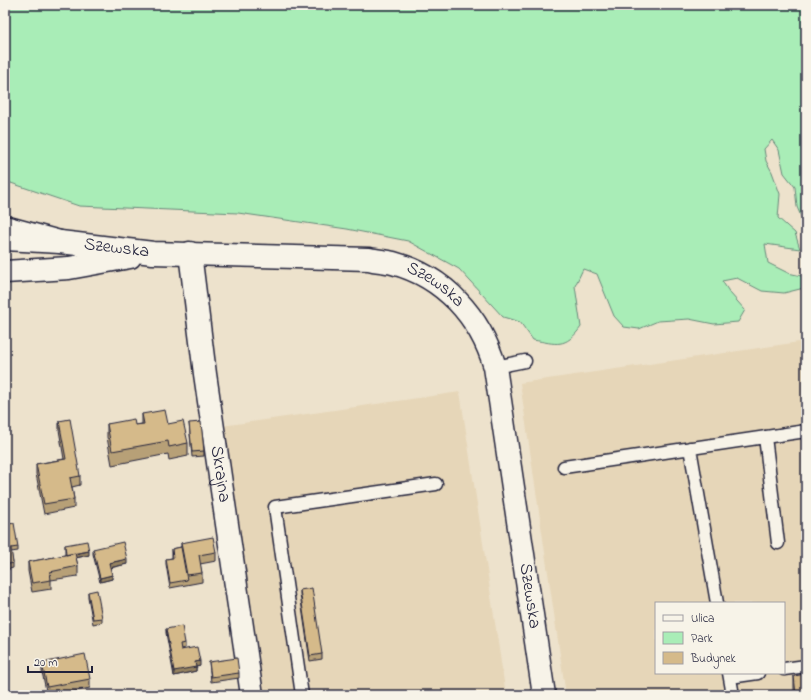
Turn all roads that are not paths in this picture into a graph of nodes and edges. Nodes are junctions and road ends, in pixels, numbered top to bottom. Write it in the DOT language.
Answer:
graph roads {
  1 [pos="5,227"];
  2 [pos="5,240"];
  3 [pos="60,242"];
  4 [pos="153,253"];
  5 [pos="190,253"];
  6 [pos="5,272"];
  7 [pos="525,361"];
  8 [pos="495,368"];
  9 [pos="806,432"];
  10 [pos="765,437"];
  11 [pos="690,448"];
  12 [pos="564,467"];
  13 [pos="436,484"];
  14 [pos="778,544"];
  15 [pos="717,602"];
  16 [pos="806,666"];
  17 [pos="785,669"];
  18 [pos="744,674"];
  19 [pos="730,675"];
  20 [pos="252,695"];
  21 [pos="302,695"];
  22 [pos="544,695"];
  23 [pos="733,695"];
  1 -- 3 [label="street"];
  2 -- 3 [label="street, Szewska"];
  3 -- 4 [label="street, Szewska"];
  4 -- 5 [label="street, Szewska"];
  4 -- 6 [label="street"];
  5 -- 8 [label="street, Szewska"];
  5 -- 20 [label="street, Skrajna"];
  7 -- 8 [label="lane"];
  8 -- 22 [label="street, Szewska"];
  9 -- 10 [label="lane"];
  10 -- 11 [label="lane"];
  10 -- 14 [label="lane"];
  11 -- 12 [label="lane"];
  11 -- 15 [label="lane"];
  13 -- 21 [label="lane"];
  16 -- 17 [label="lane"];
  18 -- 19 [label="lane"];
  19 -- 23 [label="lane"];
}
